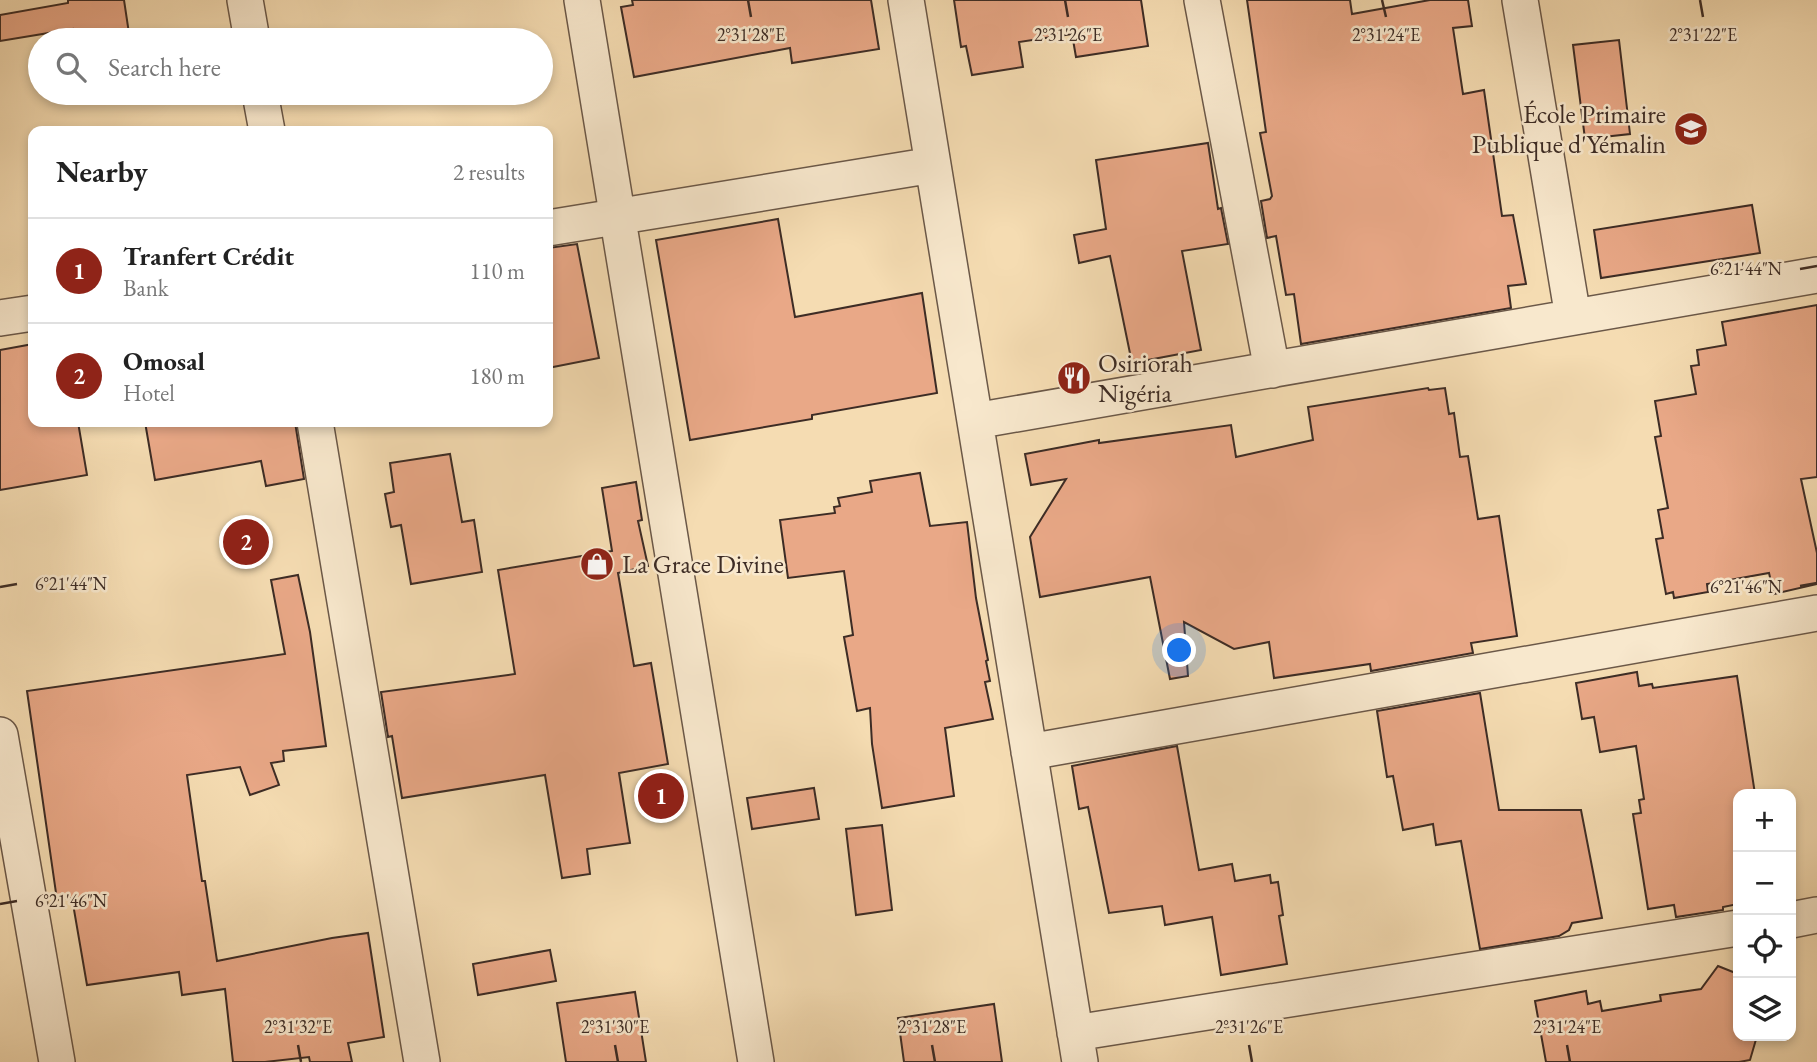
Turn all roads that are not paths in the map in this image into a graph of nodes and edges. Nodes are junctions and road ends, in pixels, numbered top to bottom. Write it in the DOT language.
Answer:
graph roads {
  1 [pos="245,0"];
  2 [pos="582,0"];
  3 [pos="906,0"];
  4 [pos="1202,0"];
  5 [pos="1520,0"];
  6 [pos="250,28"];
  7 [pos="262,105"];
  8 [pos="266,126"];
  9 [pos="933,165"];
  10 [pos="618,217"];
  11 [pos="553,227"];
  12 [pos="1817,275"];
  13 [pos="28,314"];
  14 [pos="1573,317"];
  15 [pos="0,318"];
  16 [pos="1272,370"];
  17 [pos="975,421"];
  18 [pos="316,427"];
  19 [pos="1817,613"];
  20 [pos="0,734"];
  21 [pos="1029,752"];
  22 [pos="1817,915"];
  23 [pos="1796,919"];
  24 [pos="1733,929"];
  25 [pos="1078,1047"];
  26 [pos="57,1062"];
  27 [pos="422,1062"];
  28 [pos="756,1062"];
  1 -- 6 [label="street"];
  2 -- 10 [label="street"];
  3 -- 9 [label="street"];
  4 -- 16 [label="street"];
  5 -- 14 [label="street"];
  7 -- 8 [label="street"];
  9 -- 10 [label="street"];
  9 -- 17 [label="street"];
  10 -- 11 [label="street"];
  10 -- 28 [label="street"];
  12 -- 14 [label="street"];
  13 -- 15 [label="street"];
  14 -- 16 [label="street"];
  16 -- 17 [label="street"];
  17 -- 21 [label="street"];
  18 -- 27 [label="street"];
  19 -- 21 [label="street"];
  20 -- 26 [label="street"];
  21 -- 25 [label="street"];
  22 -- 23 [label="street"];
  24 -- 25 [label="street"];
}
